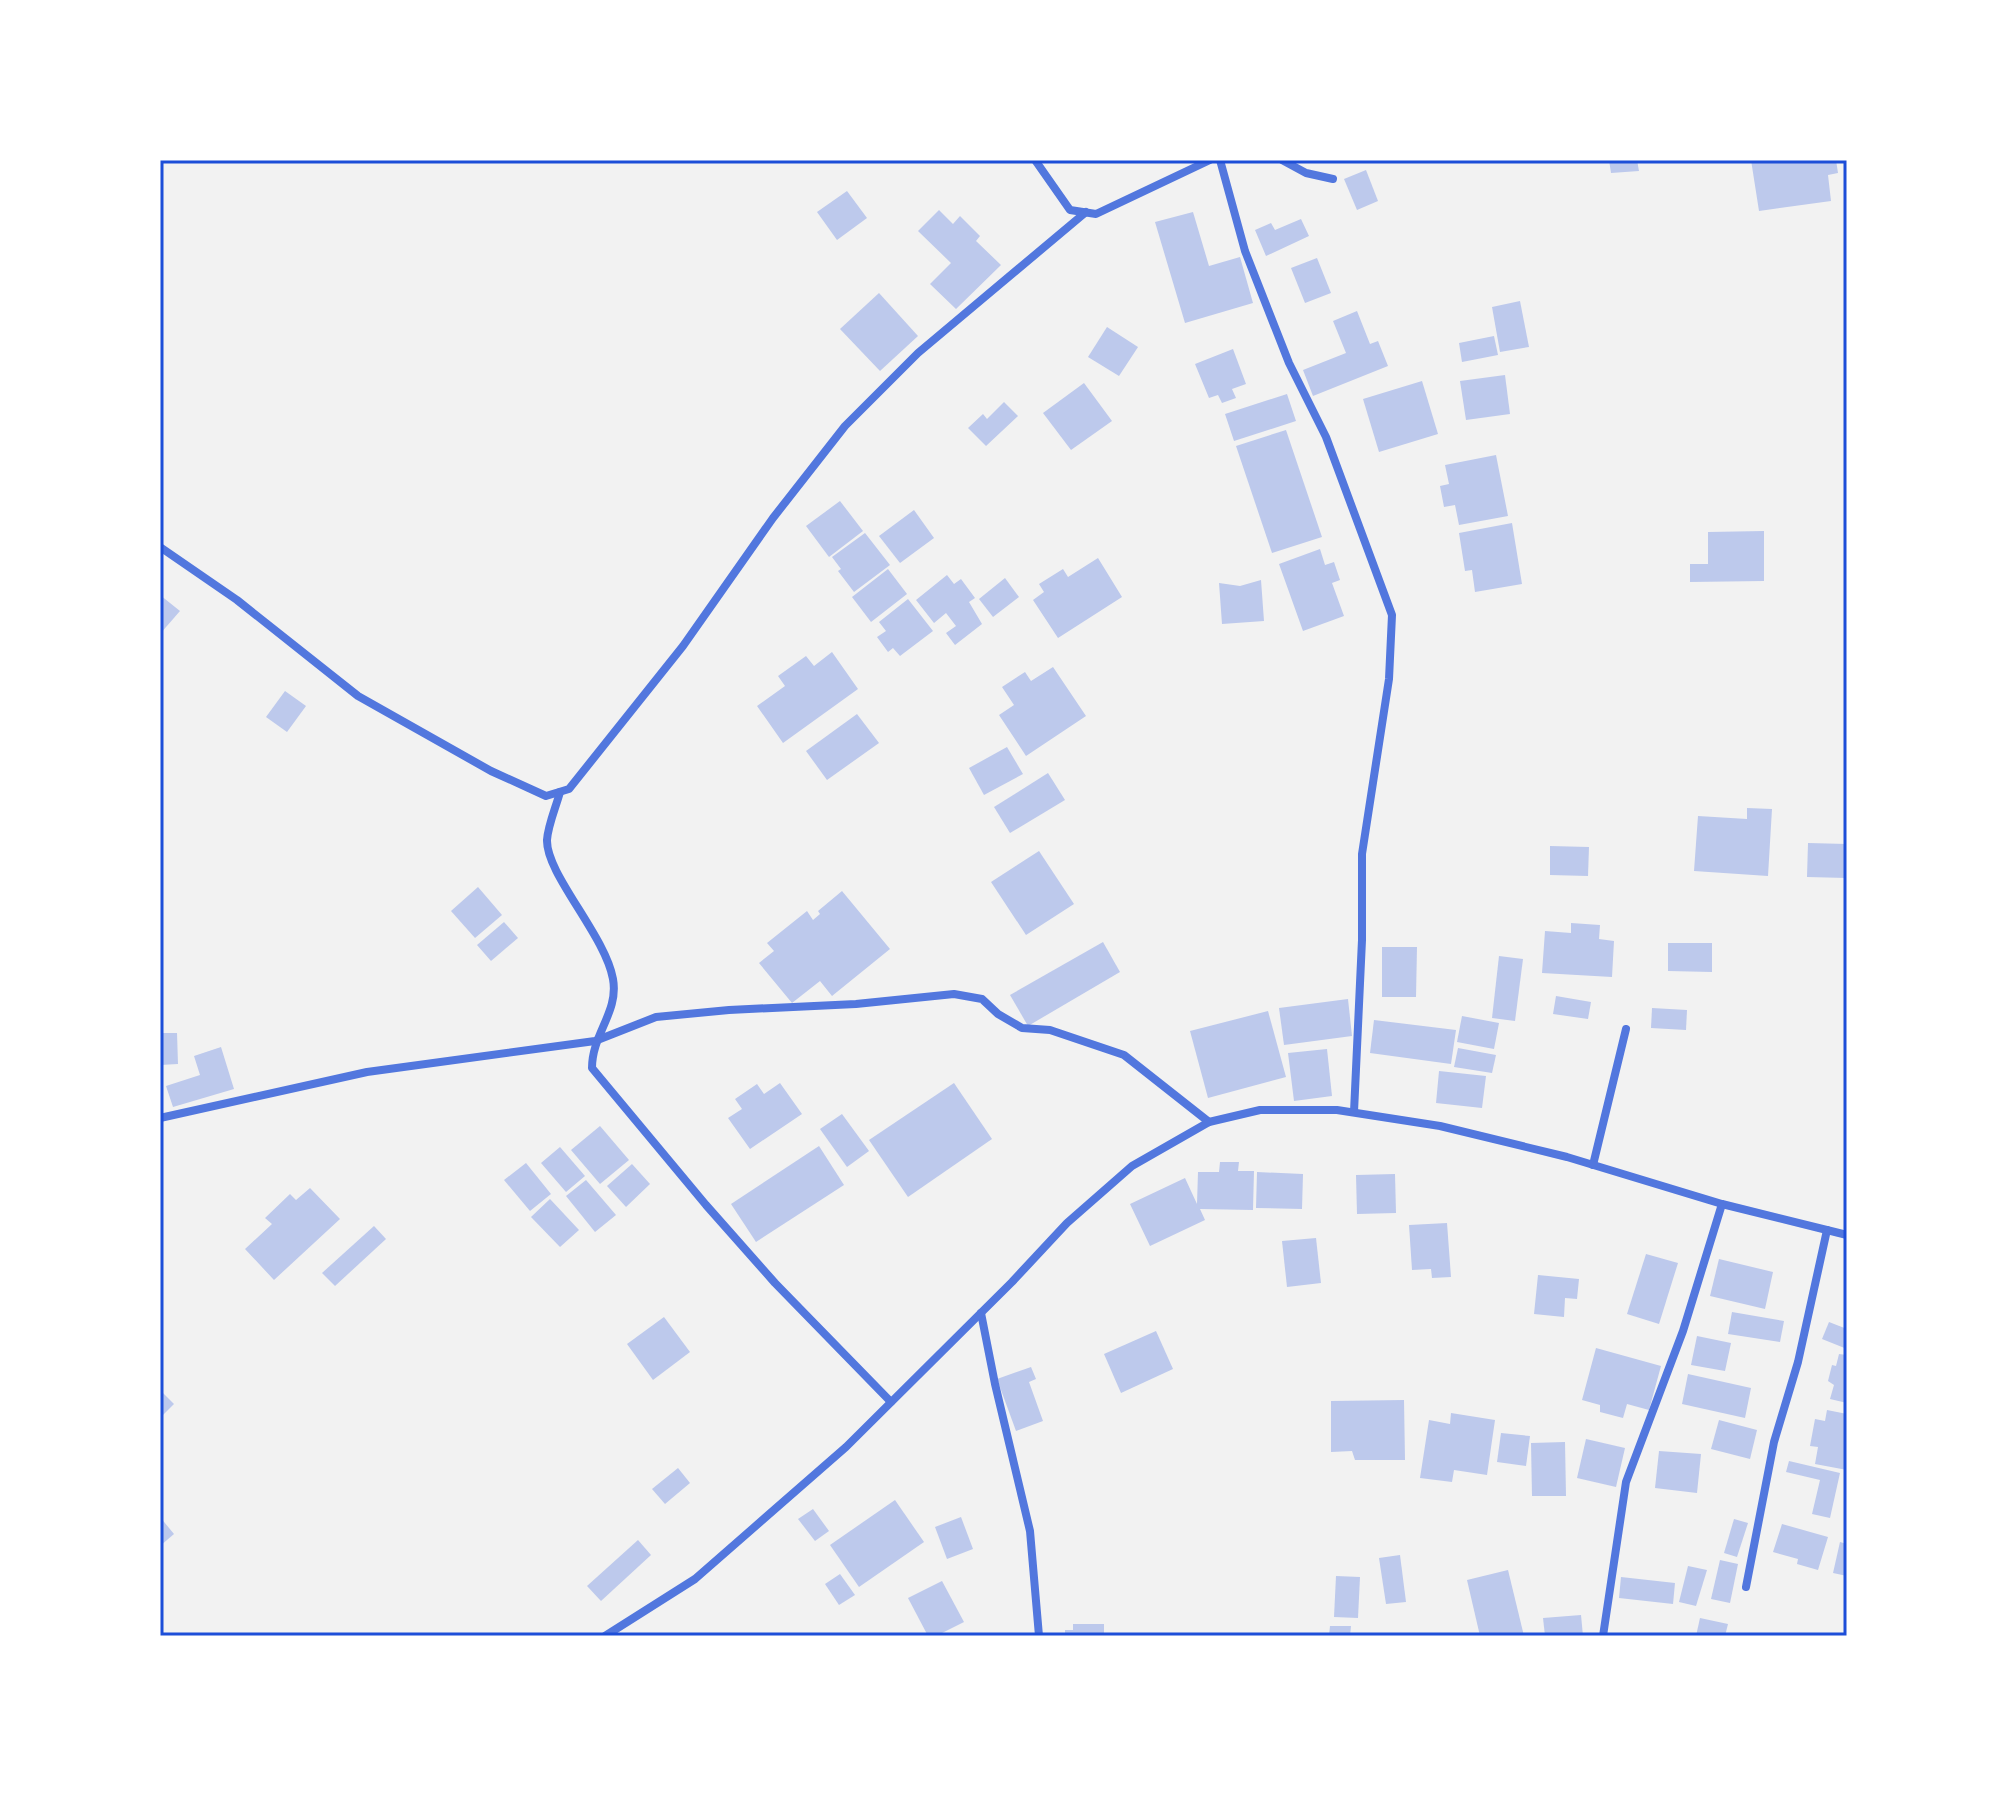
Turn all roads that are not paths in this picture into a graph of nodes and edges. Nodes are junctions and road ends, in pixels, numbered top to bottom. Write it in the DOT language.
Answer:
graph roads {
  1 [pos="1035,160"];
  2 [pos="1210,160"];
  3 [pos="1220,160"];
  4 [pos="1282,160"];
  5 [pos="1333,179"];
  6 [pos="1086,212"];
  7 [pos="160,547"];
  8 [pos="560,792"];
  9 [pos="1626,1029"];
  10 [pos="595,1041"];
  11 [pos="1354,1112"];
  12 [pos="160,1118"];
  13 [pos="1209,1122"];
  14 [pos="1593,1165"];
  15 [pos="1722,1204"];
  16 [pos="1827,1230"];
  17 [pos="1847,1235"];
  18 [pos="981,1313"];
  19 [pos="891,1402"];
  20 [pos="1746,1587"];
  21 [pos="605,1636"];
  22 [pos="1039,1636"];
  23 [pos="1603,1636"];
  1 -- 6 [label="street"];
  2 -- 6 [label="street"];
  3 -- 11 [label="street"];
  4 -- 5 [label="street"];
  6 -- 8 [label="street"];
  7 -- 8 [label="street"];
  8 -- 10 [label="street"];
  9 -- 14 [label="street"];
  10 -- 12 [label="street"];
  10 -- 13 [label="street"];
  10 -- 19 [label="street"];
  11 -- 13 [label="street"];
  11 -- 14 [label="street"];
  13 -- 18 [label="street"];
  14 -- 15 [label="street"];
  15 -- 16 [label="street"];
  15 -- 23 [label="street"];
  16 -- 17 [label="street"];
  16 -- 20 [label="street"];
  18 -- 19 [label="street"];
  18 -- 22 [label="street"];
  19 -- 21 [label="street"];
}
